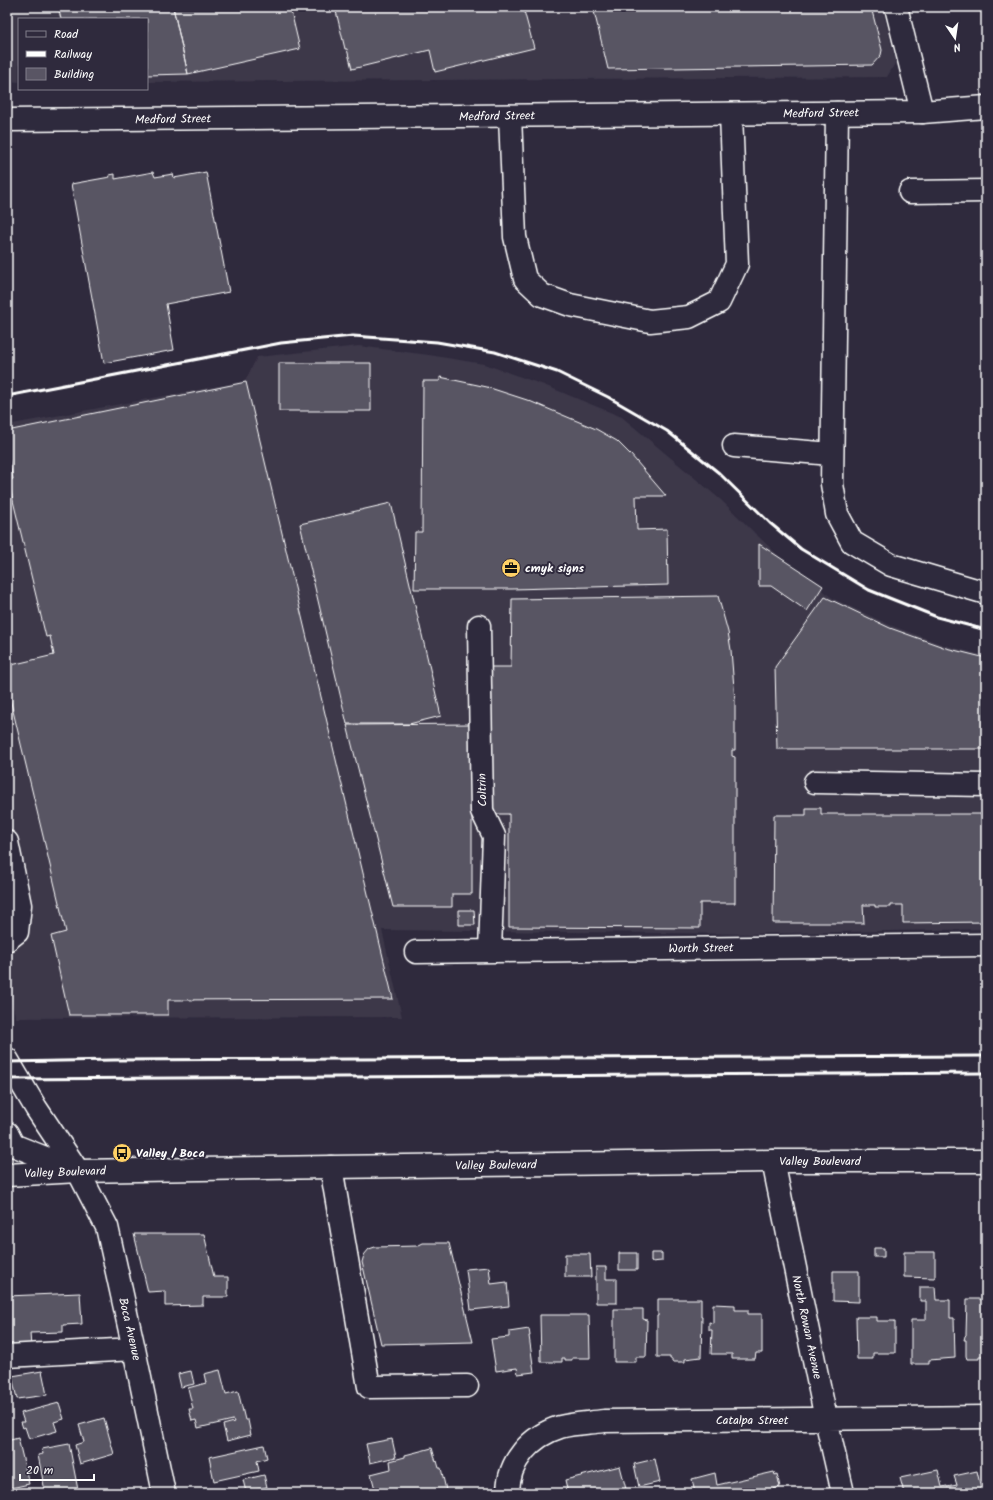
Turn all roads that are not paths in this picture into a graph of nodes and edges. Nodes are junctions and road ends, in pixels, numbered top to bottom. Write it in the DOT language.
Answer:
graph roads {
  1 [pos="896,7"];
  2 [pos="986,107"];
  3 [pos="922,112"];
  4 [pos="836,113"];
  5 [pos="731,114"];
  6 [pos="510,116"];
  7 [pos="7,120"];
  8 [pos="986,191"];
  9 [pos="910,192"];
  10 [pos="734,446"];
  11 [pos="832,454"];
  12 [pos="986,593"];
  13 [pos="479,626"];
  14 [pos="815,782"];
  15 [pos="986,785"];
  16 [pos="7,842"];
  17 [pos="7,940"];
  18 [pos="986,945"];
  19 [pos="490,951"];
  20 [pos="416,952"];
  21 [pos="7,1059"];
  22 [pos="7,1133"];
  23 [pos="773,1161"];
  24 [pos="986,1161"];
  25 [pos="331,1167"];
  26 [pos="78,1171"];
  27 [pos="7,1175"];
  28 [pos="134,1349"];
  29 [pos="7,1356"];
  30 [pos="467,1386"];
  31 [pos="986,1417"];
  32 [pos="826,1419"];
  33 [pos="164,1493"];
  34 [pos="508,1493"];
  35 [pos="843,1493"];
  1 -- 3 [label="street"];
  2 -- 3 [label="street, Medford Street"];
  3 -- 4 [label="street, Medford Street"];
  4 -- 5 [label="street, Medford Street"];
  4 -- 11 [label="street"];
  5 -- 6 [label="street, Medford Street"];
  5 -- 6 [label="street"];
  6 -- 7 [label="street, Medford Street"];
  8 -- 9 [label="street"];
  10 -- 11 [label="street"];
  11 -- 12 [label="street"];
  13 -- 19 [label="street, Coltrin"];
  14 -- 15 [label="street"];
  16 -- 17 [label="street"];
  18 -- 19 [label="street, Worth Street"];
  19 -- 20 [label="street, Worth Street"];
  21 -- 26 [label="street, Boca Avenue"];
  22 -- 26 [label="street"];
  23 -- 24 [label="street, Valley Boulevard"];
  23 -- 25 [label="street, Valley Boulevard"];
  23 -- 32 [label="street, North Rowan Avenue"];
  25 -- 26 [label="street, Valley Boulevard"];
  25 -- 30 [label="street"];
  26 -- 27 [label="street, Valley Boulevard"];
  26 -- 28 [label="street, Boca Avenue"];
  28 -- 29 [label="street"];
  28 -- 33 [label="street, Boca Avenue"];
  31 -- 32 [label="street, Catalpa Street"];
  32 -- 34 [label="street, Catalpa Street"];
  32 -- 35 [label="street, North Rowan Avenue"];
}
